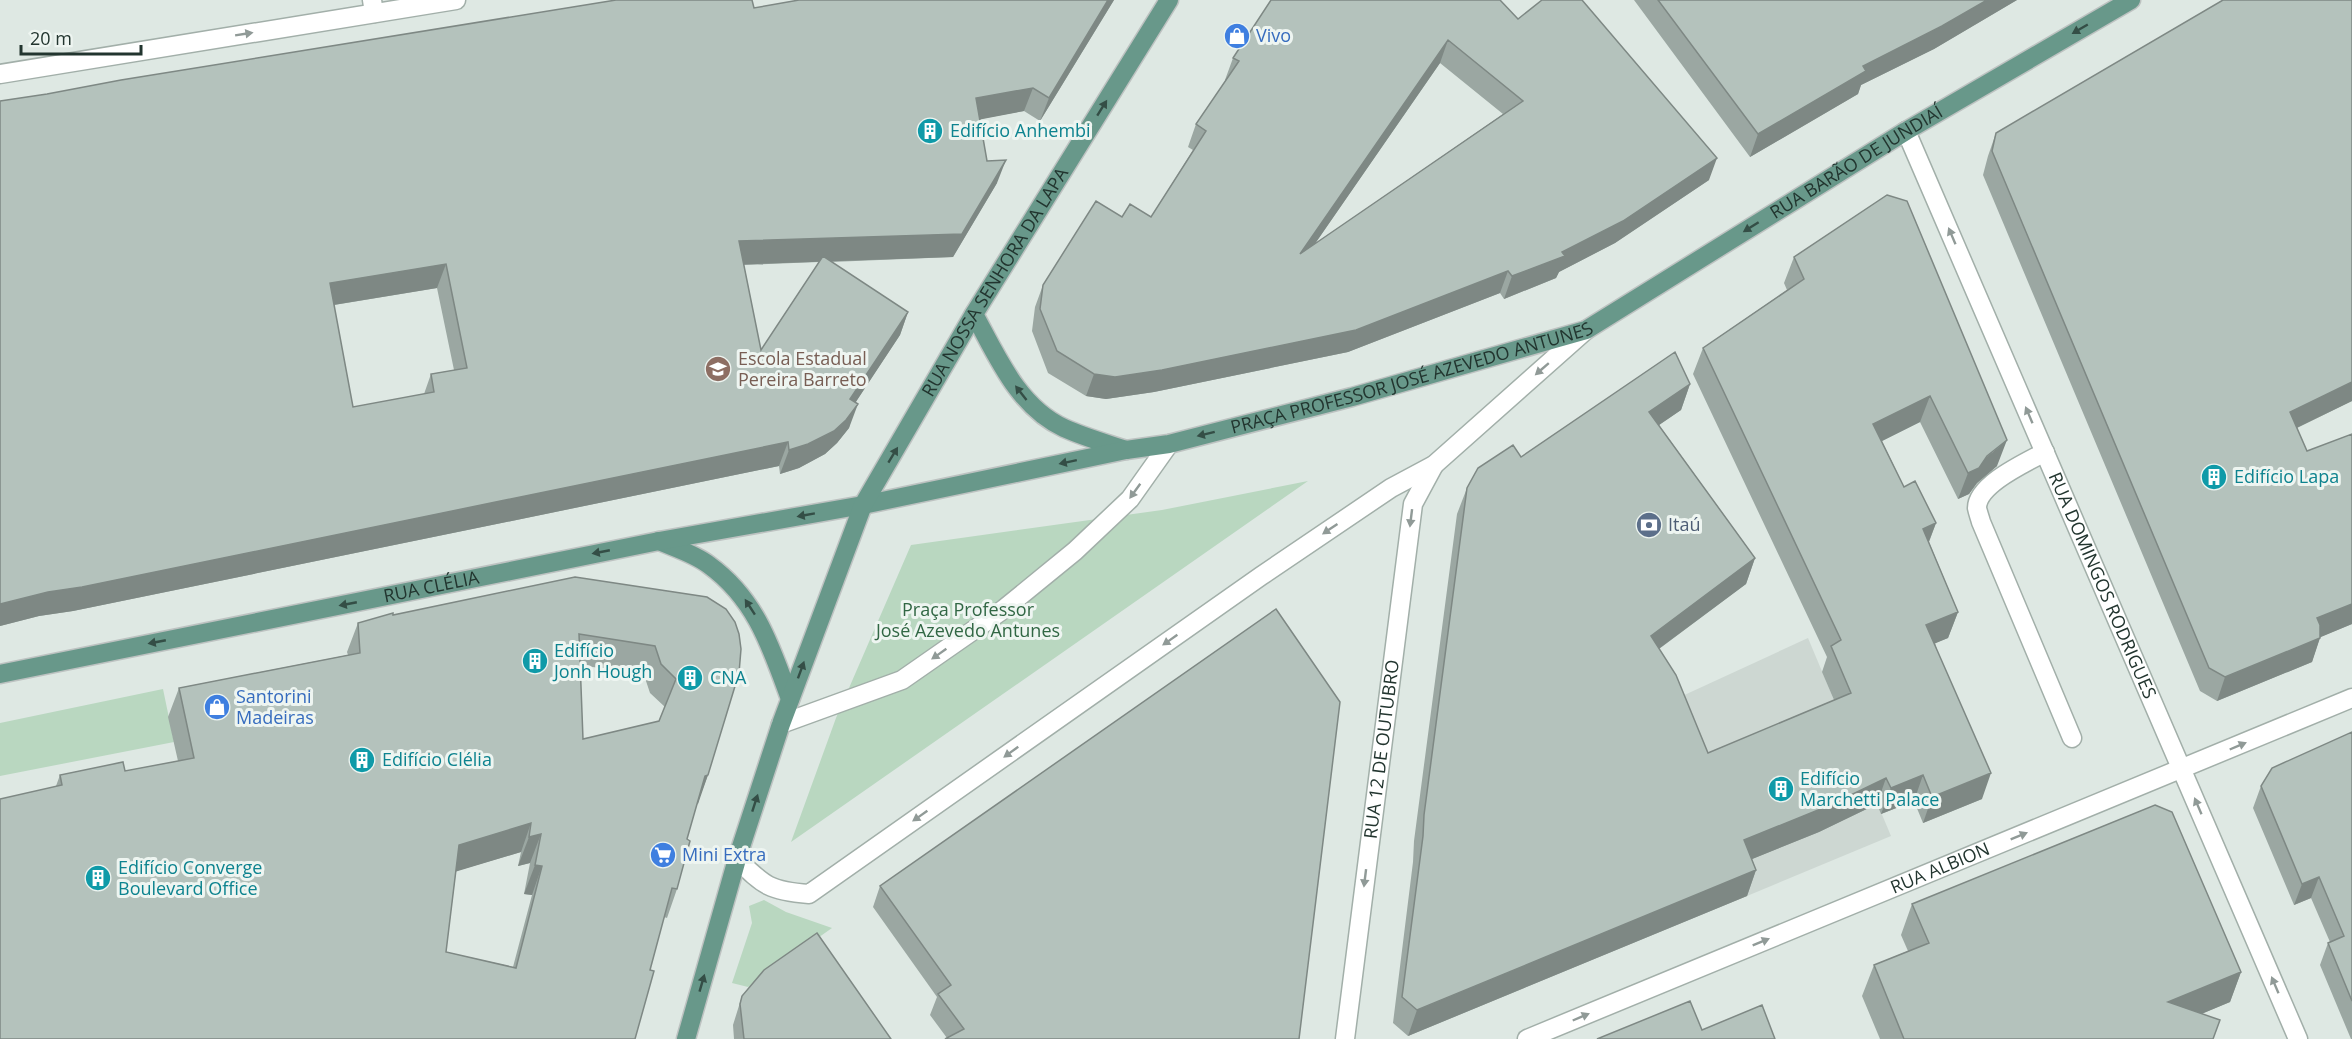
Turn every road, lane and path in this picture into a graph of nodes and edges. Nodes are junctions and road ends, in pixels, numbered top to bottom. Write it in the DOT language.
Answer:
graph roads {
  1 [pos="456,0"];
  2 [pos="1169,0"];
  3 [pos="2131,0"];
  4 [pos="373,6"];
  5 [pos="0,74"];
  6 [pos="1906,131"];
  7 [pos="974,314"];
  8 [pos="1586,330"];
  9 [pos="1169,444"];
  10 [pos="1126,450"];
  11 [pos="2045,452"];
  12 [pos="1434,465"];
  13 [pos="863,506"];
  14 [pos="658,541"];
  15 [pos="0,674"];
  16 [pos="2352,698"];
  17 [pos="790,699"];
  18 [pos="781,724"];
  19 [pos="2072,738"];
  20 [pos="2183,769"];
  21 [pos="737,859"];
  22 [pos="1538,1037"];
  23 [pos="686,1039"];
  24 [pos="1345,1039"];
  25 [pos="2298,1039"];
  1 -- 4 [label="street"];
  7 -- 2 [label="main road, RUA NOSSA SENHORA DA LAPA, one-way"];
  3 -- 6 [label="main road, RUA BARÃO DE JUNDIAÍ, one-way"];
  5 -- 4 [label="street, one-way"];
  6 -- 8 [label="main road, RUA BARÃO DE JUNDIAÍ, one-way"];
  11 -- 6 [label="street, RUA DOMINGOS RODRIGUES, one-way"];
  10 -- 7 [label="main road, one-way"];
  13 -- 7 [label="main road, RUA NOSSA SENHORA DA LAPA, one-way"];
  8 -- 9 [label="main road, PRAÇA PROFESSOR JOSÉ AZEVEDO ANTUNES, one-way"];
  8 -- 12 [label="street, PRAÇA PROFESSOR JOSÉ AZEVEDO ANTUNES, one-way"];
  9 -- 10 [label="main road, PRAÇA PROFESSOR JOSÉ AZEVEDO ANTUNES"];
  9 -- 18 [label="street, one-way"];
  10 -- 13 [label="main road, PRAÇA PROFESSOR JOSÉ AZEVEDO ANTUNES, one-way"];
  11 -- 19 [label="street"];
  11 -- 20 [label="street, RUA DOMINGOS RODRIGUES"];
  12 -- 21 [label="street, PRAÇA PROFESSOR JOSÉ AZEVEDO ANTUNES, one-way"];
  12 -- 24 [label="street, RUA 12 DE OUTUBRO, one-way"];
  13 -- 14 [label="main road, RUA CLÉLIA, one-way"];
  17 -- 13 [label="main road, one-way"];
  14 -- 15 [label="main road, RUA CLÉLIA, one-way"];
  17 -- 14 [label="main road, one-way"];
  20 -- 16 [label="street, RUA ALBION, one-way"];
  17 -- 18 [label="main road"];
  21 -- 18 [label="main road, one-way"];
  22 -- 20 [label="street, RUA ALBION, one-way"];
  25 -- 20 [label="street, RUA DOMINGOS RODRIGUES, one-way"];
  23 -- 21 [label="main road, one-way"];
}
